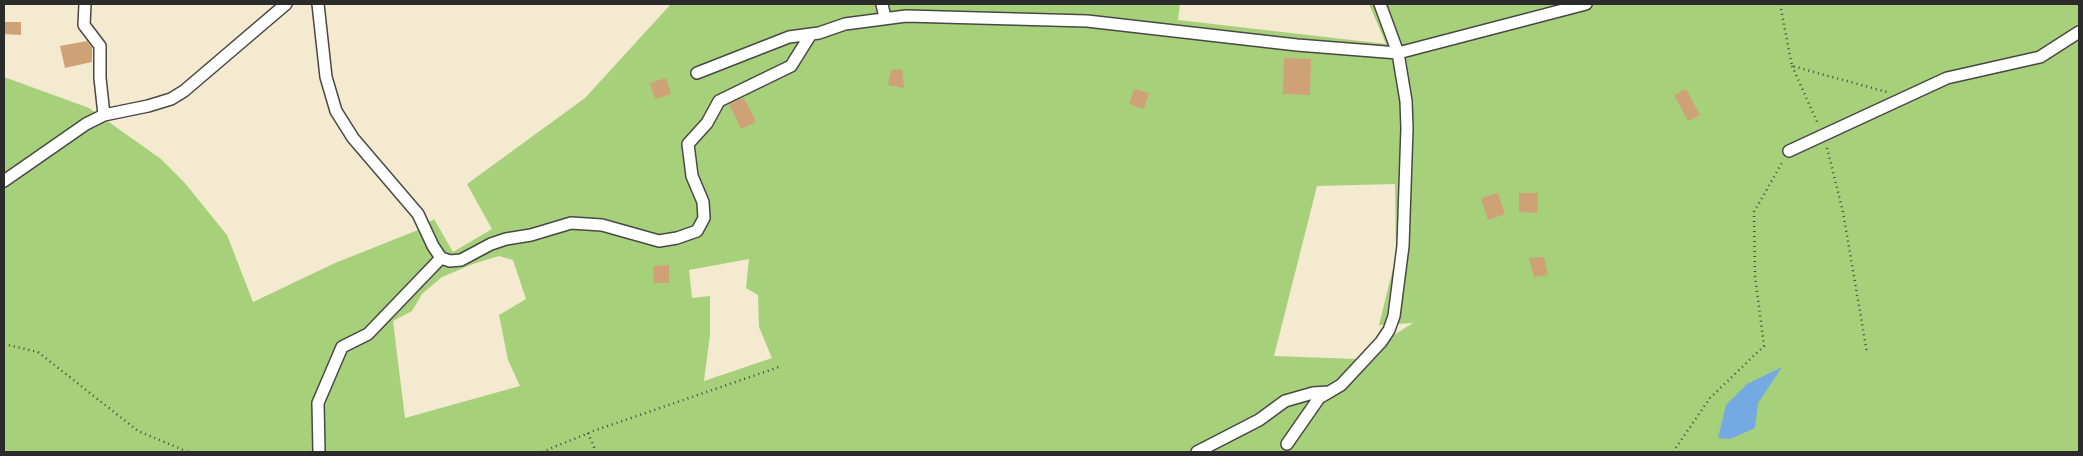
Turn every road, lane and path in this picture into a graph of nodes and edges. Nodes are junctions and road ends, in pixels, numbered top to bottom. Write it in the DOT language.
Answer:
graph roads {
  1 [pos="85,4"];
  2 [pos="286,4"];
  3 [pos="318,4"];
  4 [pos="882,4"];
  5 [pos="1380,4"];
  6 [pos="1586,4"];
  7 [pos="1780,4"];
  8 [pos="885,18"];
  9 [pos="2079,32"];
  10 [pos="811,34"];
  11 [pos="1398,53"];
  12 [pos="1792,66"];
  13 [pos="697,74"];
  14 [pos="1905,97"];
  15 [pos="104,115"];
  16 [pos="1823,135"];
  17 [pos="1788,151"];
  18 [pos="4,181"];
  19 [pos="441,258"];
  20 [pos="4,344"];
  21 [pos="1867,353"];
  22 [pos="779,366"];
  23 [pos="1330,391"];
  24 [pos="588,433"];
  25 [pos="1287,444"];
  26 [pos="188,452"];
  27 [pos="319,452"];
  28 [pos="542,452"];
  29 [pos="596,452"];
  30 [pos="1197,452"];
  31 [pos="1673,452"];
  1 -- 15 [label="street"];
  2 -- 15 [label="street"];
  3 -- 19 [label="street"];
  4 -- 8 [label="street"];
  5 -- 11 [label="street"];
  6 -- 11 [label="street"];
  7 -- 12 [label="path"];
  8 -- 10 [label="street"];
  8 -- 11 [label="street"];
  9 -- 14 [label="street"];
  10 -- 13 [label="street"];
  10 -- 19 [label="street"];
  11 -- 23 [label="street"];
  12 -- 14 [label="path"];
  12 -- 16 [label="path"];
  14 -- 16 [label="street"];
  15 -- 18 [label="street"];
  16 -- 17 [label="street"];
  16 -- 21 [label="path"];
  17 -- 31 [label="path"];
  19 -- 27 [label="street"];
  20 -- 26 [label="path"];
  22 -- 24 [label="path"];
  23 -- 25 [label="street"];
  23 -- 30 [label="street"];
  24 -- 28 [label="path"];
  24 -- 29 [label="path"];
}
